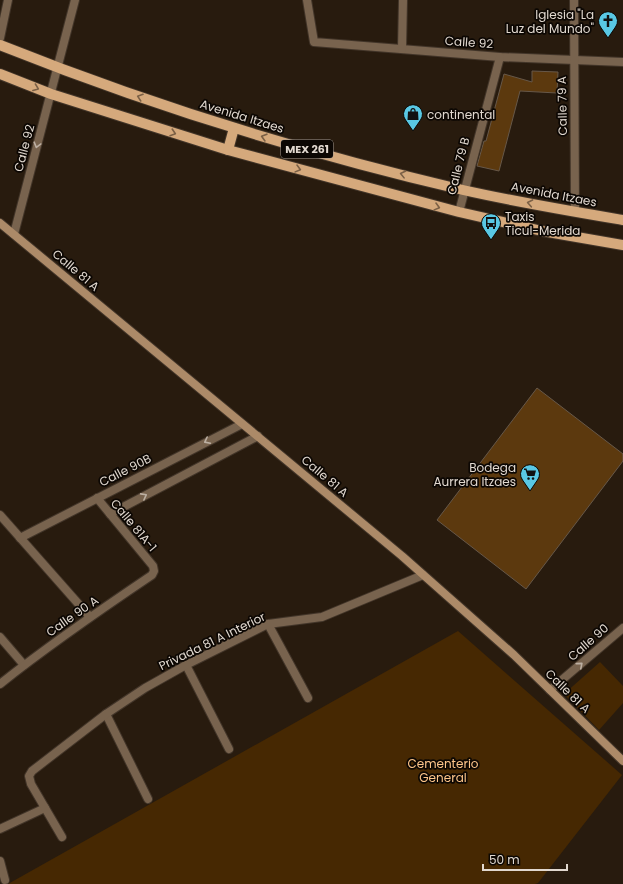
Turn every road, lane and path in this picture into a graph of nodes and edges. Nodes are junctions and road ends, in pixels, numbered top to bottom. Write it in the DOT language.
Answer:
graph roads {
  1 [pos="8,0"];
  2 [pos="75,0"];
  3 [pos="307,0"];
  4 [pos="403,0"];
  5 [pos="574,0"];
  6 [pos="0,38"];
  7 [pos="0,45"];
  8 [pos="402,49"];
  9 [pos="500,57"];
  10 [pos="573,61"];
  11 [pos="623,62"];
  12 [pos="58,68"];
  13 [pos="0,74"];
  14 [pos="51,94"];
  15 [pos="234,128"];
  16 [pos="228,150"];
  17 [pos="464,190"];
  18 [pos="459,212"];
  19 [pos="575,212"];
  20 [pos="623,220"];
  21 [pos="0,223"];
  22 [pos="14,234"];
  23 [pos="623,245"];
  24 [pos="242,424"];
  25 [pos="258,436"];
  26 [pos="97,498"];
  27 [pos="110,514"];
  28 [pos="0,515"];
  29 [pos="20,538"];
  30 [pos="153,566"];
  31 [pos="423,575"];
  32 [pos="90,617"];
  33 [pos="268,624"];
  34 [pos="623,628"];
  35 [pos="0,637"];
  36 [pos="24,664"];
  37 [pos="186,665"];
  38 [pos="0,684"];
  39 [pos="550,690"];
  40 [pos="308,698"];
  41 [pos="106,714"];
  42 [pos="229,749"];
  43 [pos="623,761"];
  44 [pos="148,799"];
  45 [pos="45,808"];
  46 [pos="0,829"];
  47 [pos="62,837"];
  48 [pos="0,861"];
  49 [pos="5,880"];
  1 -- 6 [label="street"];
  2 -- 12 [label="street, Calle 92"];
  3 -- 8 [label="street, Calle 92"];
  4 -- 8 [label="street"];
  5 -- 10 [label="street, Calle 79 A"];
  7 -- 12 [label="main road, Avenida Itzaes / MEX 261"];
  8 -- 9 [label="street, Calle 92"];
  9 -- 10 [label="street, Calle 92"];
  9 -- 17 [label="street, Calle 79 B"];
  10 -- 11 [label="street, Calle 92"];
  10 -- 19 [label="street, Calle 79 A"];
  12 -- 14 [label="street, Calle 92"];
  15 -- 12 [label="main road, Avenida Itzaes / MEX 261, one-way"];
  13 -- 14 [label="main road, MEX 261, one-way"];
  14 -- 16 [label="main road, MEX 261, one-way"];
  14 -- 22 [label="street, Calle 92, one-way"];
  15 -- 16 [label="main road"];
  17 -- 15 [label="main road, Avenida Itzaes / MEX 261, one-way"];
  16 -- 18 [label="main road, MEX 261, one-way"];
  17 -- 18 [label="street, Calle 79 B"];
  19 -- 17 [label="main road, Avenida Itzaes / MEX 261, one-way"];
  18 -- 23 [label="main road, MEX 261"];
  19 -- 20 [label="main road, Avenida Itzaes / MEX 261"];
  21 -- 22 [label="street, Calle 81 A"];
  22 -- 24 [label="street, Calle 81 A"];
  24 -- 25 [label="street, Calle 81 A"];
  24 -- 26 [label="street, Calle 90B, one-way"];
  27 -- 25 [label="street, one-way"];
  25 -- 31 [label="street, Calle 81 A"];
  26 -- 27 [label="street, Calle 81A-1"];
  26 -- 29 [label="street, Calle 90B"];
  27 -- 30 [label="street, Calle 81A-1"];
  28 -- 29 [label="street"];
  29 -- 32 [label="street"];
  30 -- 32 [label="street, Calle 90 A"];
  31 -- 33 [label="street, Privada 81 A Interior"];
  31 -- 39 [label="street, Calle 81 A"];
  32 -- 36 [label="street, Calle 90 A"];
  33 -- 37 [label="street, Privada 81 A Interior"];
  33 -- 40 [label="street"];
  39 -- 34 [label="street, Calle 90, one-way"];
  35 -- 36 [label="street"];
  36 -- 38 [label="street, Calle 90 A"];
  37 -- 41 [label="street, Privada 81 A Interior"];
  37 -- 42 [label="street"];
  39 -- 43 [label="street, Calle 81 A"];
  41 -- 44 [label="street"];
  41 -- 45 [label="street, Privada 81 A Interior"];
  45 -- 46 [label="street"];
  45 -- 47 [label="street"];
  48 -- 49 [label="street"];
}
